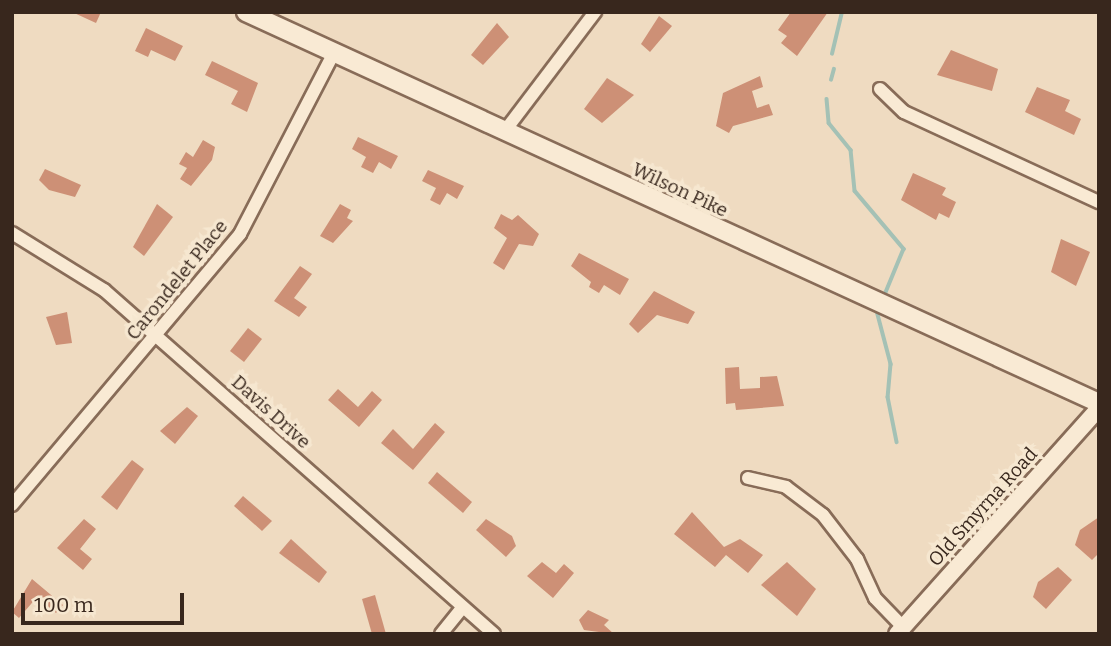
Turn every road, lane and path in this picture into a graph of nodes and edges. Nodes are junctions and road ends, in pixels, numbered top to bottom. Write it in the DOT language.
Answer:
graph roads {
  1 [pos="246,12"];
  2 [pos="595,12"];
  3 [pos="267,17"];
  4 [pos="334,54"];
  5 [pos="880,89"];
  6 [pos="504,132"];
  7 [pos="1099,202"];
  8 [pos="12,233"];
  9 [pos="157,337"];
  10 [pos="1099,405"];
  11 [pos="748,478"];
  12 [pos="12,505"];
  13 [pos="462,608"];
  14 [pos="900,630"];
  15 [pos="441,634"];
  16 [pos="494,634"];
  1 -- 3 [label="main road, Wilson Pike"];
  2 -- 6 [label="street"];
  3 -- 4 [label="main road, Wilson Pike"];
  4 -- 6 [label="main road, Wilson Pike"];
  4 -- 9 [label="street, Carondelet Place"];
  5 -- 7 [label="street"];
  6 -- 10 [label="main road, Wilson Pike"];
  8 -- 9 [label="street, Davis Drive"];
  9 -- 12 [label="street, Carondelet Place"];
  9 -- 13 [label="street, Davis Drive"];
  10 -- 14 [label="street, Old Smyrna Road"];
  11 -- 14 [label="street"];
  13 -- 15 [label="street"];
  13 -- 16 [label="street, Davis Drive"];
}
